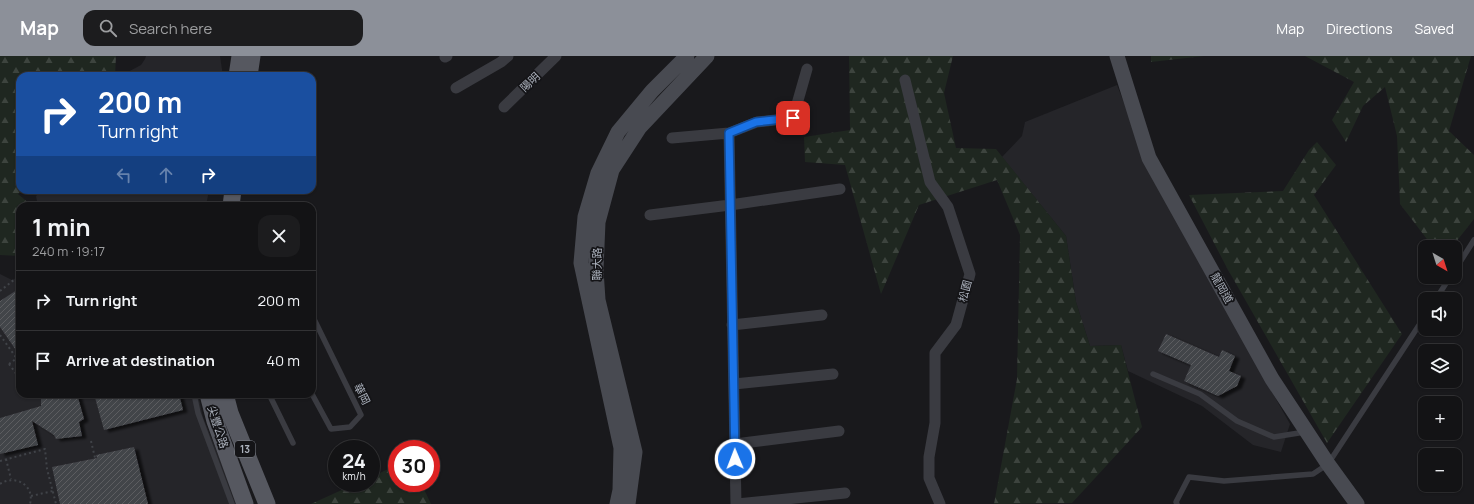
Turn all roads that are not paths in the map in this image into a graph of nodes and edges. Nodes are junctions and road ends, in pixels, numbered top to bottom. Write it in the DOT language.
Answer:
graph roads {
  1 [pos="240,56"];
  2 [pos="252,56"];
  3 [pos="508,56"];
  4 [pos="556,56"];
  5 [pos="687,56"];
  6 [pos="707,56"];
  7 [pos="1117,56"];
  8 [pos="807,69"];
  9 [pos="238,72"];
  10 [pos="250,72"];
  11 [pos="905,80"];
  12 [pos="456,88"];
  13 [pos="504,107"];
  14 [pos="729,133"];
  15 [pos="672,138"];
  16 [pos="840,189"];
  17 [pos="730,205"];
  18 [pos="650,215"];
  19 [pos="1474,240"];
  20 [pos="1462,259"];
  21 [pos="822,315"];
  22 [pos="316,323"];
  23 [pos="732,325"];
  24 [pos="1418,327"];
  25 [pos="833,374"];
  26 [pos="1153,374"];
  27 [pos="734,384"];
  28 [pos="195,398"];
  29 [pos="209,398"];
  30 [pos="226,398"];
  31 [pos="272,398"];
  32 [pos="314,398"];
  33 [pos="839,431"];
  34 [pos="1307,432"];
  35 [pos="293,443"];
  36 [pos="734,444"];
  37 [pos="1328,464"];
  38 [pos="845,493"];
  39 [pos="232,504"];
  40 [pos="245,504"];
  41 [pos="267,504"];
  42 [pos="617,504"];
  43 [pos="628,504"];
  44 [pos="736,504"];
  45 [pos="940,504"];
  46 [pos="1177,504"];
  47 [pos="1357,504"];
  1 -- 9 [label="main road"];
  2 -- 10 [label="main road"];
  3 -- 12 [label="street"];
  4 -- 13 [label="street, 陽明"];
  5 -- 42 [label="street, 聯大路"];
  6 -- 43 [label="street, 聯大路"];
  7 -- 34 [label="street, 龍岡道"];
  8 -- 14 [label="street"];
  11 -- 45 [label="street, 松園"];
  14 -- 15 [label="street"];
  14 -- 17 [label="street"];
  16 -- 17 [label="street"];
  17 -- 18 [label="street"];
  17 -- 23 [label="street"];
  19 -- 20 [label="lane"];
  21 -- 23 [label="street"];
  22 -- 32 [label="lane, 華岡"];
  23 -- 27 [label="street"];
  24 -- 37 [label="lane"];
  25 -- 27 [label="street"];
  26 -- 34 [label="lane"];
  27 -- 36 [label="street"];
  28 -- 39 [label="lane"];
  29 -- 40 [label="main road, 尖豐公路 / 13"];
  30 -- 41 [label="main road, 尖豐公路 / 13"];
  31 -- 35 [label="lane"];
  33 -- 36 [label="street"];
  34 -- 37 [label="street, 龍岡道"];
  36 -- 44 [label="street"];
  37 -- 46 [label="lane"];
  37 -- 47 [label="street, 龍岡道"];
  38 -- 44 [label="street"];
}
